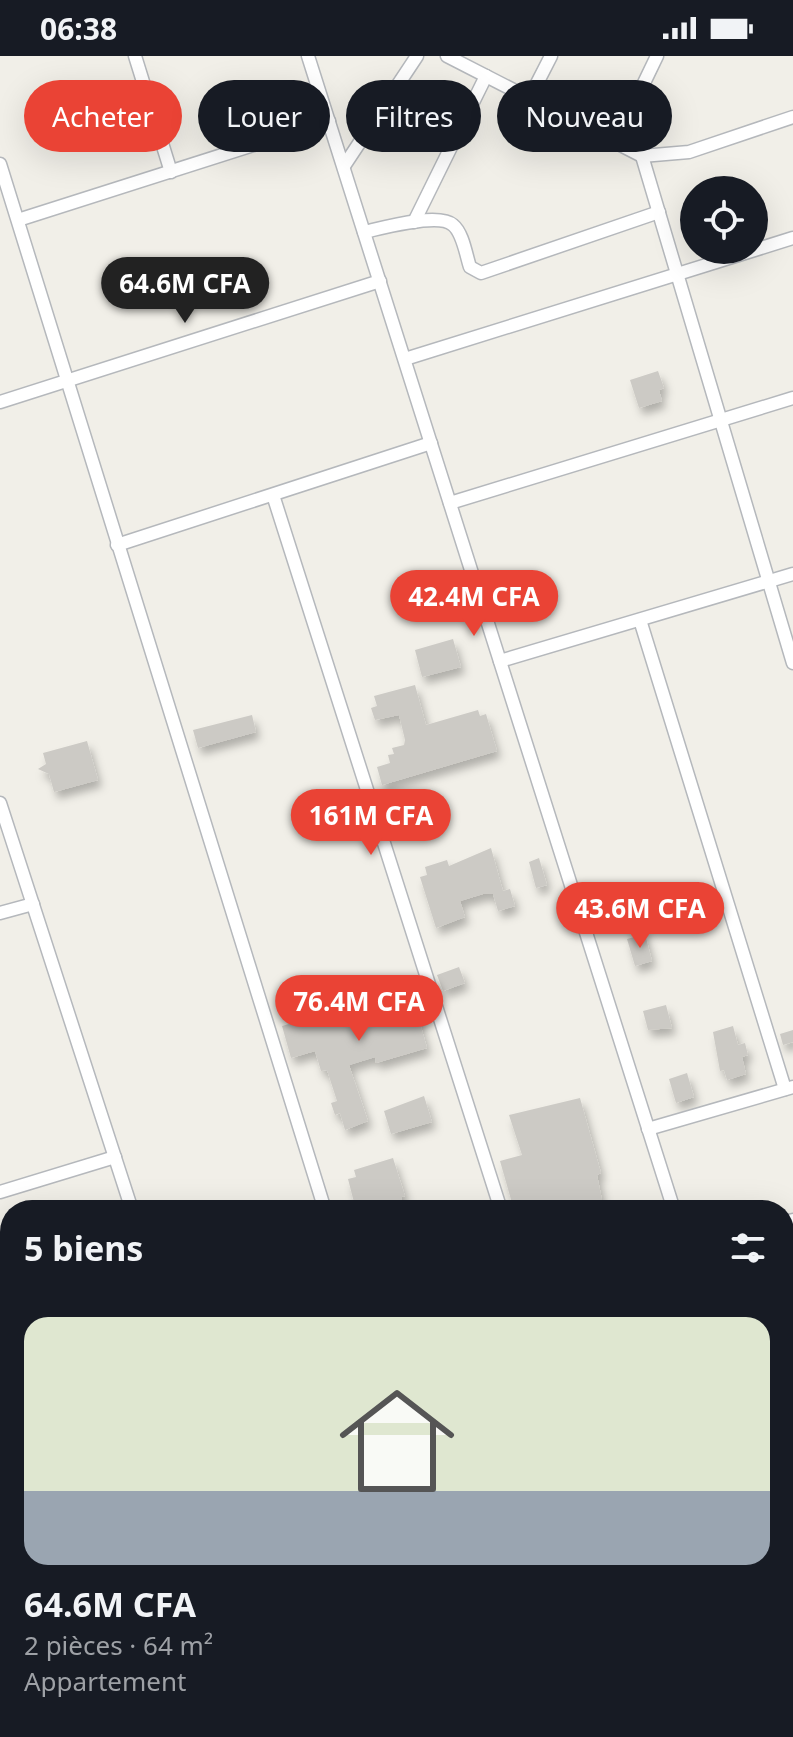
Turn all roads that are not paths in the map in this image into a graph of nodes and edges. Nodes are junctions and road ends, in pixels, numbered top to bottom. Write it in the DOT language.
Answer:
graph roads {
  1 [pos="135,56"];
  2 [pos="308,56"];
  3 [pos="417,56"];
  4 [pos="447,56"];
  5 [pos="551,56"];
  6 [pos="657,56"];
  7 [pos="486,76"];
  8 [pos="316,80"];
  9 [pos="539,80"];
  10 [pos="645,80"];
  11 [pos="497,82"];
  12 [pos="793,117"];
  13 [pos="330,124"];
  14 [pos="233,152"];
  15 [pos="634,152"];
  16 [pos="642,156"];
  17 [pos="0,164"];
  18 [pos="344,166"];
  19 [pos="171,172"];
  20 [pos="659,212"];
  21 [pos="18,220"];
  22 [pos="414,222"];
  23 [pos="364,232"];
  24 [pos="793,238"];
  25 [pos="677,275"];
  26 [pos="380,281"];
  27 [pos="405,359"];
  28 [pos="68,381"];
  29 [pos="793,398"];
  30 [pos="0,402"];
  31 [pos="721,422"];
  32 [pos="431,443"];
  33 [pos="273,495"];
  34 [pos="450,503"];
  35 [pos="117,545"];
  36 [pos="793,574"];
  37 [pos="769,582"];
  38 [pos="640,620"];
  39 [pos="500,661"];
  40 [pos="793,663"];
  41 [pos="0,803"];
  42 [pos="33,904"];
  43 [pos="0,913"];
  44 [pos="789,1088"];
  45 [pos="648,1129"];
  46 [pos="115,1157"];
  47 [pos="0,1192"];
  48 [pos="129,1200"];
  49 [pos="322,1200"];
  50 [pos="498,1200"];
  51 [pos="671,1200"];
  1 -- 19 [label="street"];
  2 -- 8 [label="street"];
  3 -- 18 [label="street"];
  4 -- 7 [label="street"];
  5 -- 9 [label="street"];
  6 -- 10 [label="street"];
  7 -- 11 [label="street"];
  7 -- 22 [label="street"];
  12 -- 16 [label="street"];
  13 -- 18 [label="street"];
  14 -- 19 [label="street"];
  15 -- 16 [label="street"];
  16 -- 20 [label="street"];
  17 -- 21 [label="street"];
  18 -- 23 [label="street"];
  19 -- 21 [label="street"];
  20 -- 22 [label="street"];
  20 -- 25 [label="street"];
  21 -- 28 [label="street"];
  22 -- 23 [label="street"];
  23 -- 26 [label="street"];
  24 -- 25 [label="street"];
  25 -- 27 [label="street"];
  25 -- 31 [label="street"];
  26 -- 27 [label="street"];
  26 -- 28 [label="street"];
  27 -- 32 [label="street"];
  28 -- 30 [label="street"];
  28 -- 35 [label="street"];
  29 -- 31 [label="street"];
  31 -- 34 [label="street"];
  31 -- 37 [label="street"];
  32 -- 33 [label="street"];
  32 -- 34 [label="street"];
  33 -- 35 [label="street"];
  33 -- 50 [label="street"];
  34 -- 39 [label="street"];
  35 -- 49 [label="street"];
  36 -- 37 [label="street"];
  37 -- 38 [label="street"];
  37 -- 40 [label="street"];
  38 -- 39 [label="street"];
  38 -- 44 [label="street"];
  39 -- 45 [label="street"];
  41 -- 42 [label="street"];
  42 -- 43 [label="street"];
  42 -- 46 [label="street"];
  44 -- 45 [label="street"];
  45 -- 51 [label="street"];
  46 -- 47 [label="street"];
  46 -- 48 [label="street"];
}
